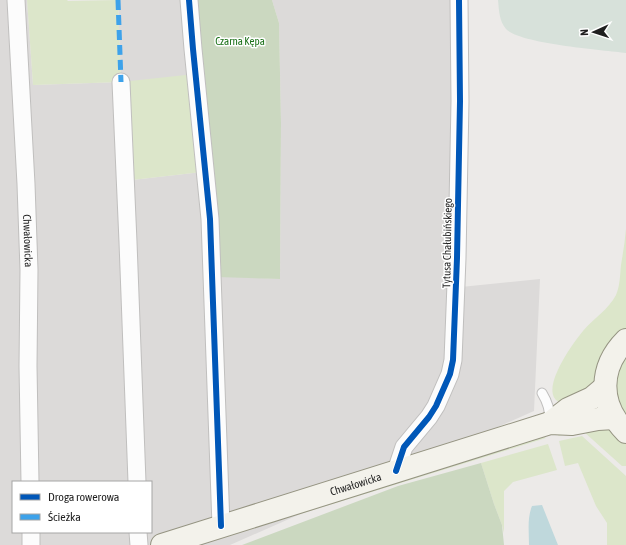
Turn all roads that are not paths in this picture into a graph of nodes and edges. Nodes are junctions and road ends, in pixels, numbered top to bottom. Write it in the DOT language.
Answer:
graph roads {
  1 [pos="16,0"];
  2 [pos="190,0"];
  3 [pos="459,0"];
  4 [pos="121,82"];
  5 [pos="626,340"];
  6 [pos="606,387"];
  7 [pos="542,393"];
  8 [pos="550,423"];
  9 [pos="620,425"];
  10 [pos="396,471"];
  11 [pos="30,481"];
  12 [pos="136,481"];
  13 [pos="221,526"];
  14 [pos="31,533"];
  15 [pos="138,533"];
  16 [pos="31,545"];
  17 [pos="139,545"];
  18 [pos="162,545"];
  1 -- 11 [label="street, Chwałowicka"];
  2 -- 13 [label="street"];
  3 -- 10 [label="street, Tytusa Chałubińskiego"];
  4 -- 12 [label="street"];
  5 -- 6 [label="main road"];
  6 -- 8 [label="main road, Chwałowicka"];
  6 -- 9 [label="main road"];
  7 -- 8 [label="lane"];
  8 -- 9 [label="main road, Chwałowicka"];
  8 -- 10 [label="main road, Chwałowicka"];
  10 -- 13 [label="main road, Chwałowicka"];
  13 -- 18 [label="main road, Chwałowicka"];
  14 -- 16 [label="street"];
  15 -- 17 [label="street"];
}
